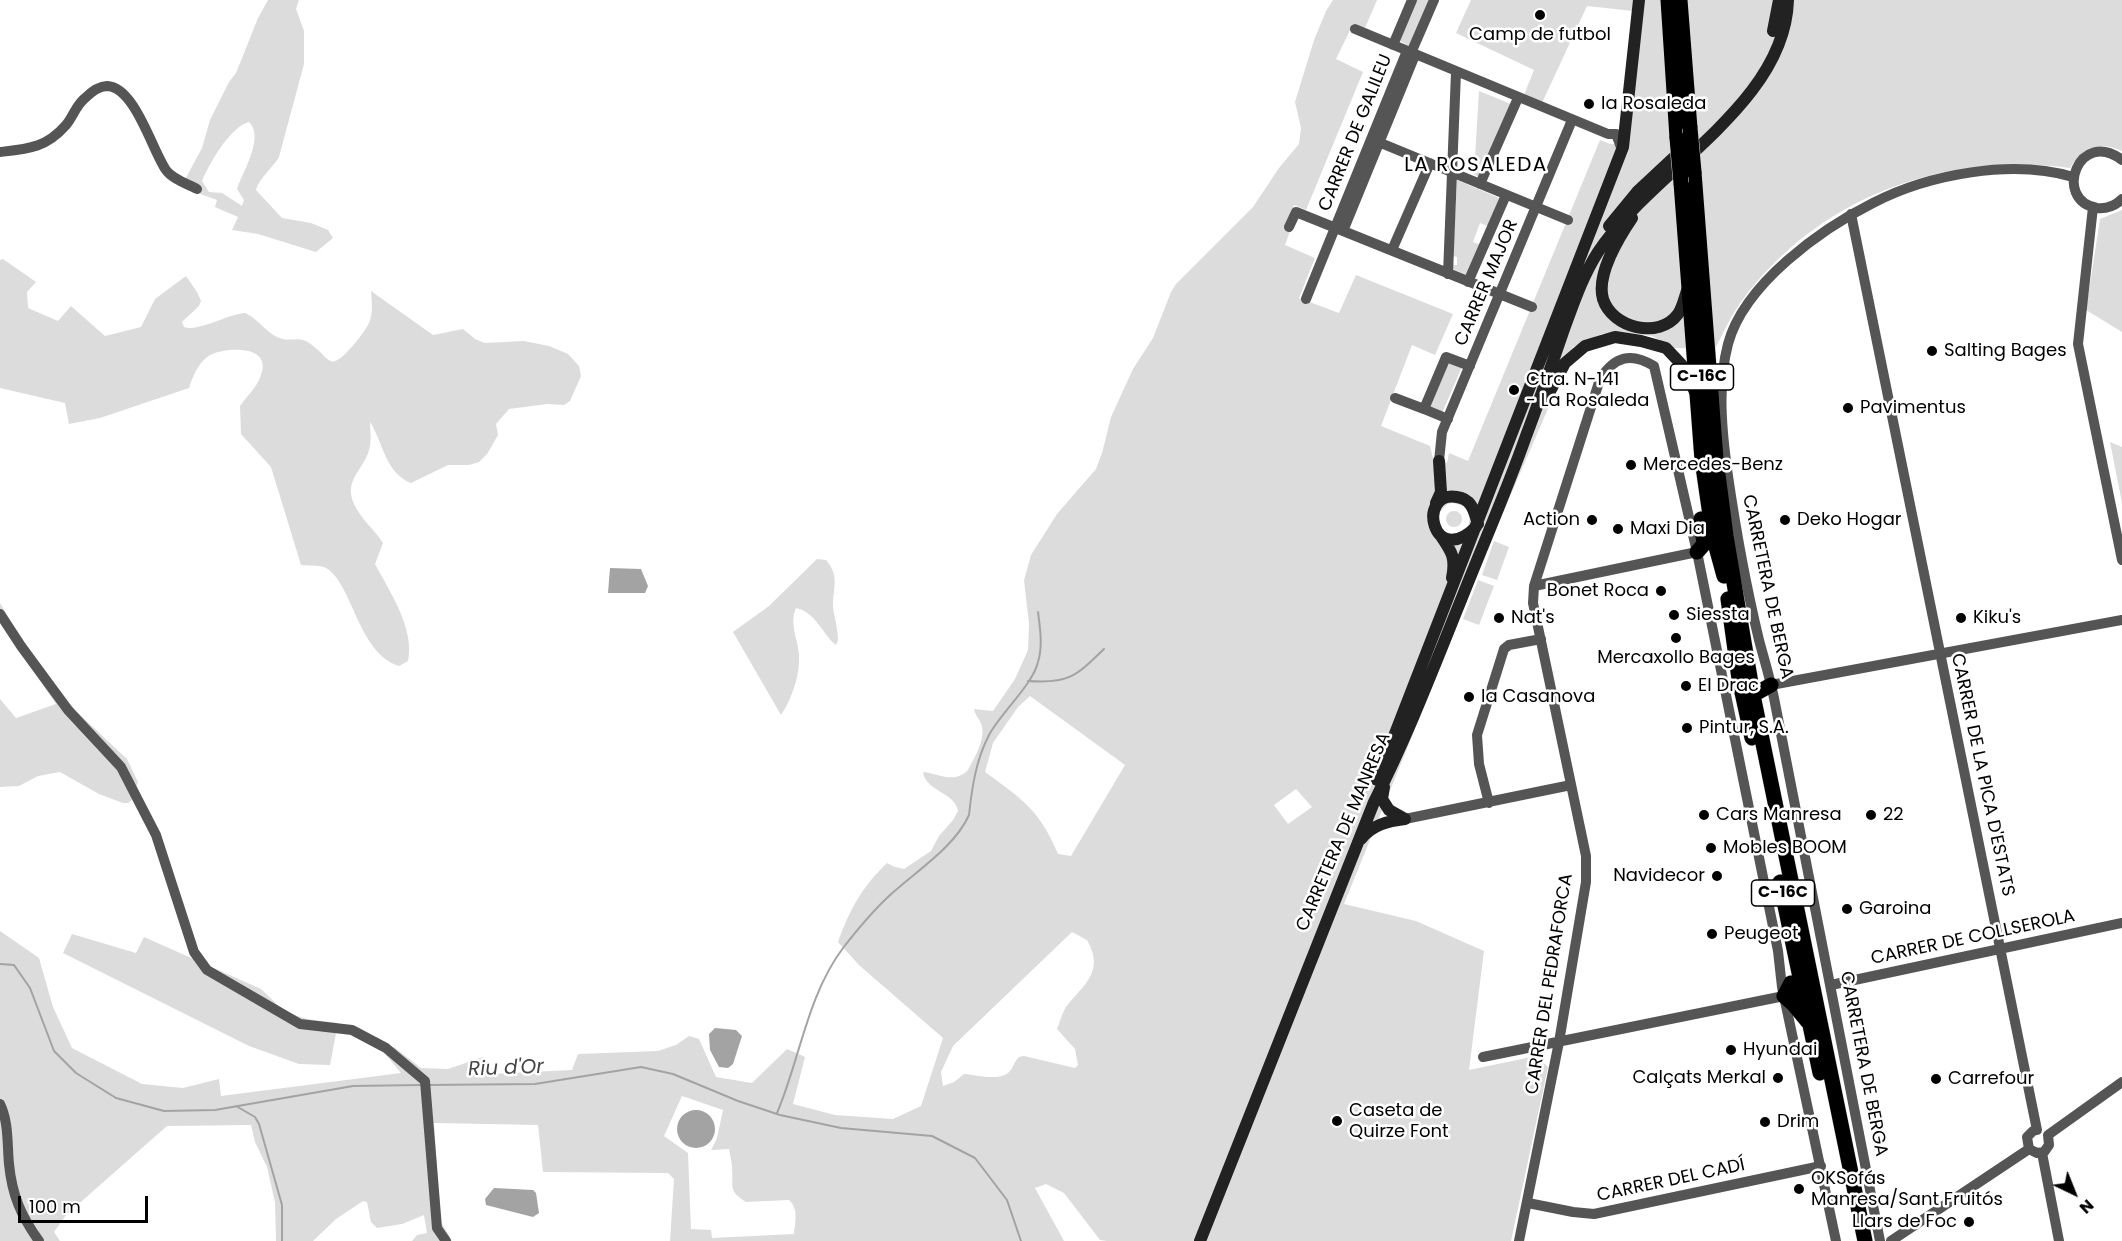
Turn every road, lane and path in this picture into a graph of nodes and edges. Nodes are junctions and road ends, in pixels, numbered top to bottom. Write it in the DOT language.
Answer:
graph roads {
  1 [pos="1412,0"];
  2 [pos="1434,0"];
  3 [pos="1639,0"];
  4 [pos="1668,0"];
  5 [pos="1779,0"];
  6 [pos="1788,0"];
  7 [pos="1680,3"];
  8 [pos="1355,29"];
  9 [pos="1393,45"];
  10 [pos="1411,53"];
  11 [pos="1456,72"];
  12 [pos="1518,98"];
  13 [pos="1572,120"];
  14 [pos="1683,133"];
  15 [pos="1375,141"];
  16 [pos="1623,150"];
  17 [pos="0,152"];
  18 [pos="2122,160"];
  19 [pos="1430,163"];
  20 [pos="1452,173"];
  21 [pos="2073,177"];
  22 [pos="1687,178"];
  23 [pos="1480,184"];
  24 [pos="197,189"];
  25 [pos="1653,189"];
  26 [pos="1506,195"];
  27 [pos="2122,199"];
  28 [pos="1536,207"];
  29 [pos="2093,207"];
  30 [pos="1851,214"];
  31 [pos="1568,220"];
  32 [pos="1289,227"];
  33 [pos="1339,229"];
  34 [pos="1392,250"];
  35 [pos="1579,264"];
  36 [pos="1448,274"];
  37 [pos="1468,282"];
  38 [pos="1688,286"];
  39 [pos="1500,295"];
  40 [pos="1306,299"];
  41 [pos="1532,307"];
  42 [pos="1470,366"];
  43 [pos="1395,398"];
  44 [pos="1698,398"];
  45 [pos="1424,409"];
  46 [pos="1448,419"];
  47 [pos="1525,439"];
  48 [pos="1504,452"];
  49 [pos="1702,460"];
  50 [pos="1439,461"];
  51 [pos="1462,499"];
  52 [pos="1434,508"];
  53 [pos="1478,525"];
  54 [pos="1441,535"];
  55 [pos="1697,552"];
  56 [pos="2122,560"];
  57 [pos="1724,576"];
  58 [pos="1534,586"];
  59 [pos="1450,592"];
  60 [pos="0,614"];
  61 [pos="1454,618"];
  62 [pos="2122,620"];
  63 [pos="1541,639"];
  64 [pos="1745,643"];
  65 [pos="1940,653"];
  66 [pos="1771,685"];
  67 [pos="1754,695"];
  68 [pos="1760,773"];
  69 [pos="1385,779"];
  70 [pos="1571,785"];
  71 [pos="1374,802"];
  72 [pos="1489,803"];
  73 [pos="1405,819"];
  74 [pos="1357,844"];
  75 [pos="2122,923"];
  76 [pos="1800,926"];
  77 [pos="2000,949"];
  78 [pos="1831,985"];
  79 [pos="1793,996"];
  80 [pos="1559,1042"];
  81 [pos="1483,1057"];
  82 [pos="2122,1082"];
  83 [pos="0,1104"];
  84 [pos="1837,1107"];
  85 [pos="2029,1149"];
  86 [pos="2042,1153"];
  87 [pos="1821,1166"];
  88 [pos="1528,1203"];
  89 [pos="39,1241"];
  90 [pos="446,1241"];
  91 [pos="1200,1241"];
  92 [pos="1519,1241"];
  93 [pos="1836,1241"];
  94 [pos="1857,1241"];
  95 [pos="1864,1241"];
  96 [pos="1880,1241"];
  97 [pos="1892,1241"];
  98 [pos="2059,1241"];
  1 -- 9 [label="street"];
  2 -- 10 [label="street, CARRER DE GALILEU"];
  3 -- 16 [label="main road"];
  4 -- 14 [label="main road"];
  5 -- 35 [label="main road"];
  6 -- 25 [label="main road"];
  7 -- 14 [label="main road, C-16C"];
  8 -- 9 [label="street"];
  9 -- 10 [label="street"];
  10 -- 11 [label="street"];
  10 -- 15 [label="street, CARRER DE GALILEU"];
  11 -- 12 [label="street"];
  11 -- 20 [label="street"];
  12 -- 13 [label="street"];
  12 -- 23 [label="street"];
  13 -- 16 [label="street"];
  13 -- 28 [label="street, CARRER MAJOR"];
  14 -- 22 [label="main road, C-16C, bridge"];
  15 -- 19 [label="street"];
  15 -- 33 [label="street, CARRER DE GALILEU"];
  16 -- 35 [label="main road"];
  17 -- 24 [label="street"];
  18 -- 21 [label="street"];
  19 -- 20 [label="street"];
  19 -- 34 [label="street"];
  20 -- 23 [label="street"];
  20 -- 36 [label="street"];
  21 -- 29 [label="street"];
  21 -- 30 [label="street, CARRETERA DE BERGA"];
  22 -- 38 [label="main road"];
  22 -- 57 [label="main road, C-16C"];
  22 -- 64 [label="main road, C-16C"];
  23 -- 26 [label="street"];
  25 -- 38 [label="main road"];
  25 -- 47 [label="main road"];
  26 -- 28 [label="street"];
  26 -- 37 [label="street"];
  27 -- 29 [label="street"];
  28 -- 31 [label="street"];
  28 -- 39 [label="street, CARRER MAJOR"];
  29 -- 56 [label="street"];
  30 -- 65 [label="street, CARRER DE LA PICA D'ESTATS"];
  30 -- 66 [label="street, CARRETERA DE BERGA"];
  32 -- 33 [label="street"];
  33 -- 34 [label="street"];
  33 -- 40 [label="street, CARRER DE GALILEU"];
  34 -- 36 [label="street"];
  35 -- 48 [label="main road"];
  36 -- 37 [label="street"];
  37 -- 39 [label="street"];
  38 -- 44 [label="main road"];
  39 -- 41 [label="street"];
  39 -- 42 [label="street, CARRER MAJOR"];
  42 -- 45 [label="street"];
  42 -- 46 [label="street, CARRER MAJOR"];
  43 -- 45 [label="street"];
  44 -- 47 [label="main road"];
  44 -- 49 [label="main road"];
  45 -- 46 [label="street"];
  46 -- 50 [label="street, CARRER MAJOR"];
  47 -- 53 [label="main road"];
  47 -- 61 [label="main road, CARRETERA DE MANRESA"];
  48 -- 51 [label="main road"];
  48 -- 53 [label="main road"];
  49 -- 55 [label="main road"];
  49 -- 57 [label="main road"];
  50 -- 51 [label="main road"];
  50 -- 52 [label="main road"];
  51 -- 52 [label="main road"];
  51 -- 53 [label="main road"];
  52 -- 54 [label="main road"];
  53 -- 54 [label="main road"];
  53 -- 59 [label="main road"];
  53 -- 61 [label="main road"];
  54 -- 59 [label="main road"];
  55 -- 58 [label="street"];
  55 -- 58 [label="street, CARRER DEL PEDRAFORCA"];
  55 -- 79 [label="street"];
  57 -- 68 [label="main road, C-16C"];
  58 -- 63 [label="street, CARRER DEL PEDRAFORCA"];
  59 -- 71 [label="main road"];
  60 -- 90 [label="street"];
  61 -- 69 [label="main road, CARRETERA DE MANRESA"];
  62 -- 65 [label="street"];
  63 -- 70 [label="street, CARRER DEL PEDRAFORCA"];
  63 -- 72 [label="street"];
  64 -- 66 [label="main road"];
  64 -- 67 [label="main road, C-16C"];
  65 -- 66 [label="street"];
  65 -- 77 [label="street, CARRER DE LA PICA D'ESTATS"];
  66 -- 67 [label="main road"];
  66 -- 78 [label="street, CARRETERA DE BERGA"];
  67 -- 68 [label="main road"];
  67 -- 76 [label="main road, C-16C"];
  68 -- 79 [label="main road, C-16C"];
  69 -- 71 [label="main road, CARRETERA DE MANRESA"];
  69 -- 73 [label="main road"];
  70 -- 72 [label="street"];
  70 -- 80 [label="street, CARRER DEL PEDRAFORCA"];
  71 -- 74 [label="main road, CARRETERA DE MANRESA"];
  72 -- 73 [label="street"];
  73 -- 74 [label="main road"];
  74 -- 91 [label="main road, CARRETERA DE MANRESA"];
  75 -- 77 [label="street, CARRER DE COLLSEROLA"];
  76 -- 79 [label="main road"];
  76 -- 84 [label="main road, C-16C"];
  77 -- 78 [label="street, CARRER DE COLLSEROLA"];
  77 -- 85 [label="street, CARRER DE LA PICA D'ESTATS"];
  78 -- 96 [label="street, CARRETERA DE BERGA"];
  79 -- 80 [label="street"];
  79 -- 84 [label="main road"];
  79 -- 87 [label="street"];
  79 -- 94 [label="main road"];
  80 -- 81 [label="street"];
  80 -- 88 [label="street, CARRER DEL PEDRAFORCA"];
  82 -- 86 [label="street"];
  83 -- 89 [label="street"];
  84 -- 95 [label="main road, C-16C"];
  85 -- 86 [label="street"];
  85 -- 97 [label="street"];
  86 -- 98 [label="street"];
  87 -- 88 [label="street, CARRER DEL CADÍ"];
  87 -- 93 [label="street"];
  88 -- 92 [label="street, CARRER DEL PEDRAFORCA"];
}
